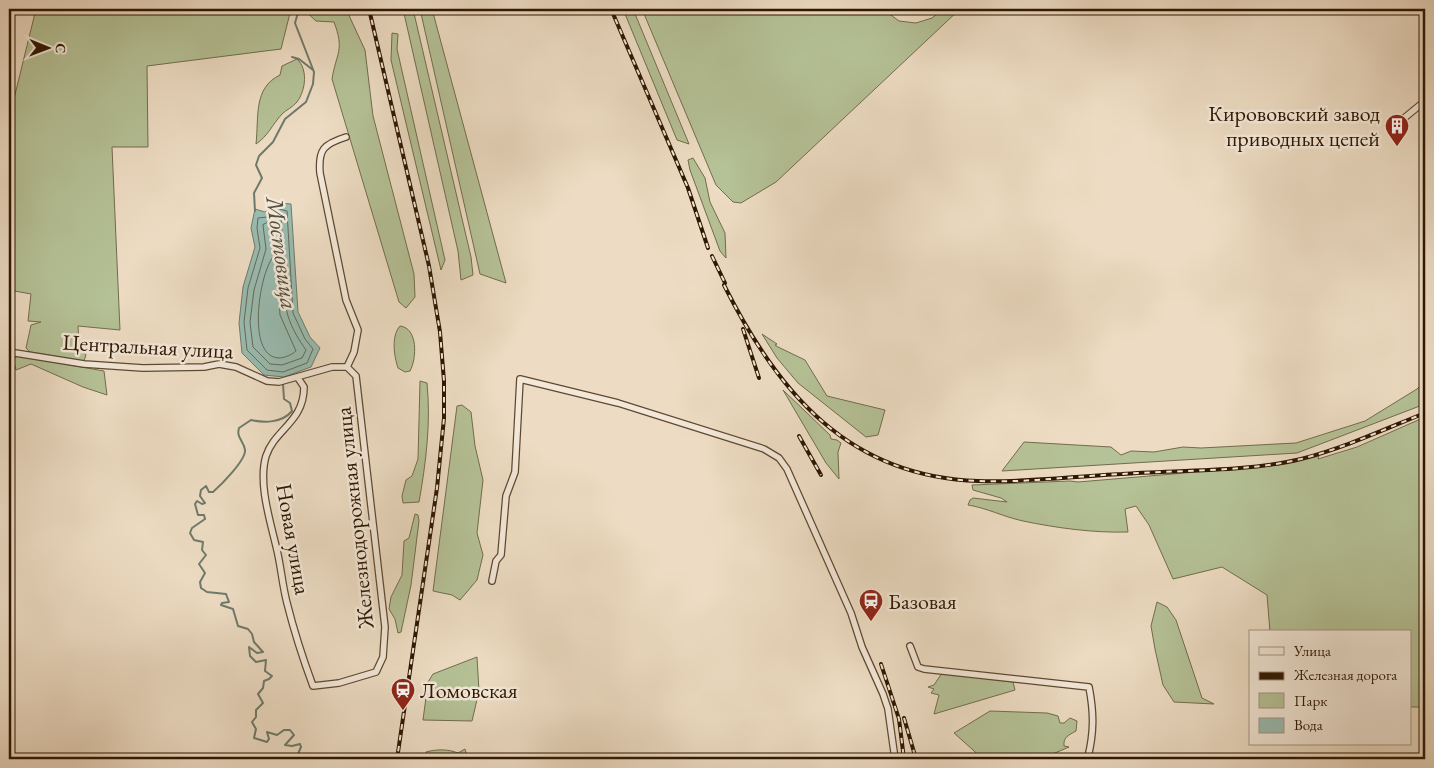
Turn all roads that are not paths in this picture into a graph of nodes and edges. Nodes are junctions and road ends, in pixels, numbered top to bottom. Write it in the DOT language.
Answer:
graph roads {
  1 [pos="1425,101"];
  2 [pos="1403,119"];
  3 [pos="346,137"];
  4 [pos="9,352"];
  5 [pos="347,367"];
  6 [pos="298,378"];
  7 [pos="492,581"];
  8 [pos="910,646"];
  9 [pos="313,686"];
  10 [pos="895,759"];
  11 [pos="1086,759"];
  1 -- 2 [label="street"];
  3 -- 5 [label="street"];
  4 -- 6 [label="street, Центральная улица"];
  5 -- 6 [label="street, Центральная улица"];
  5 -- 9 [label="street, Железнодорожная улица"];
  6 -- 9 [label="street, Новая улица"];
  7 -- 10 [label="street"];
  8 -- 11 [label="street"];
}
